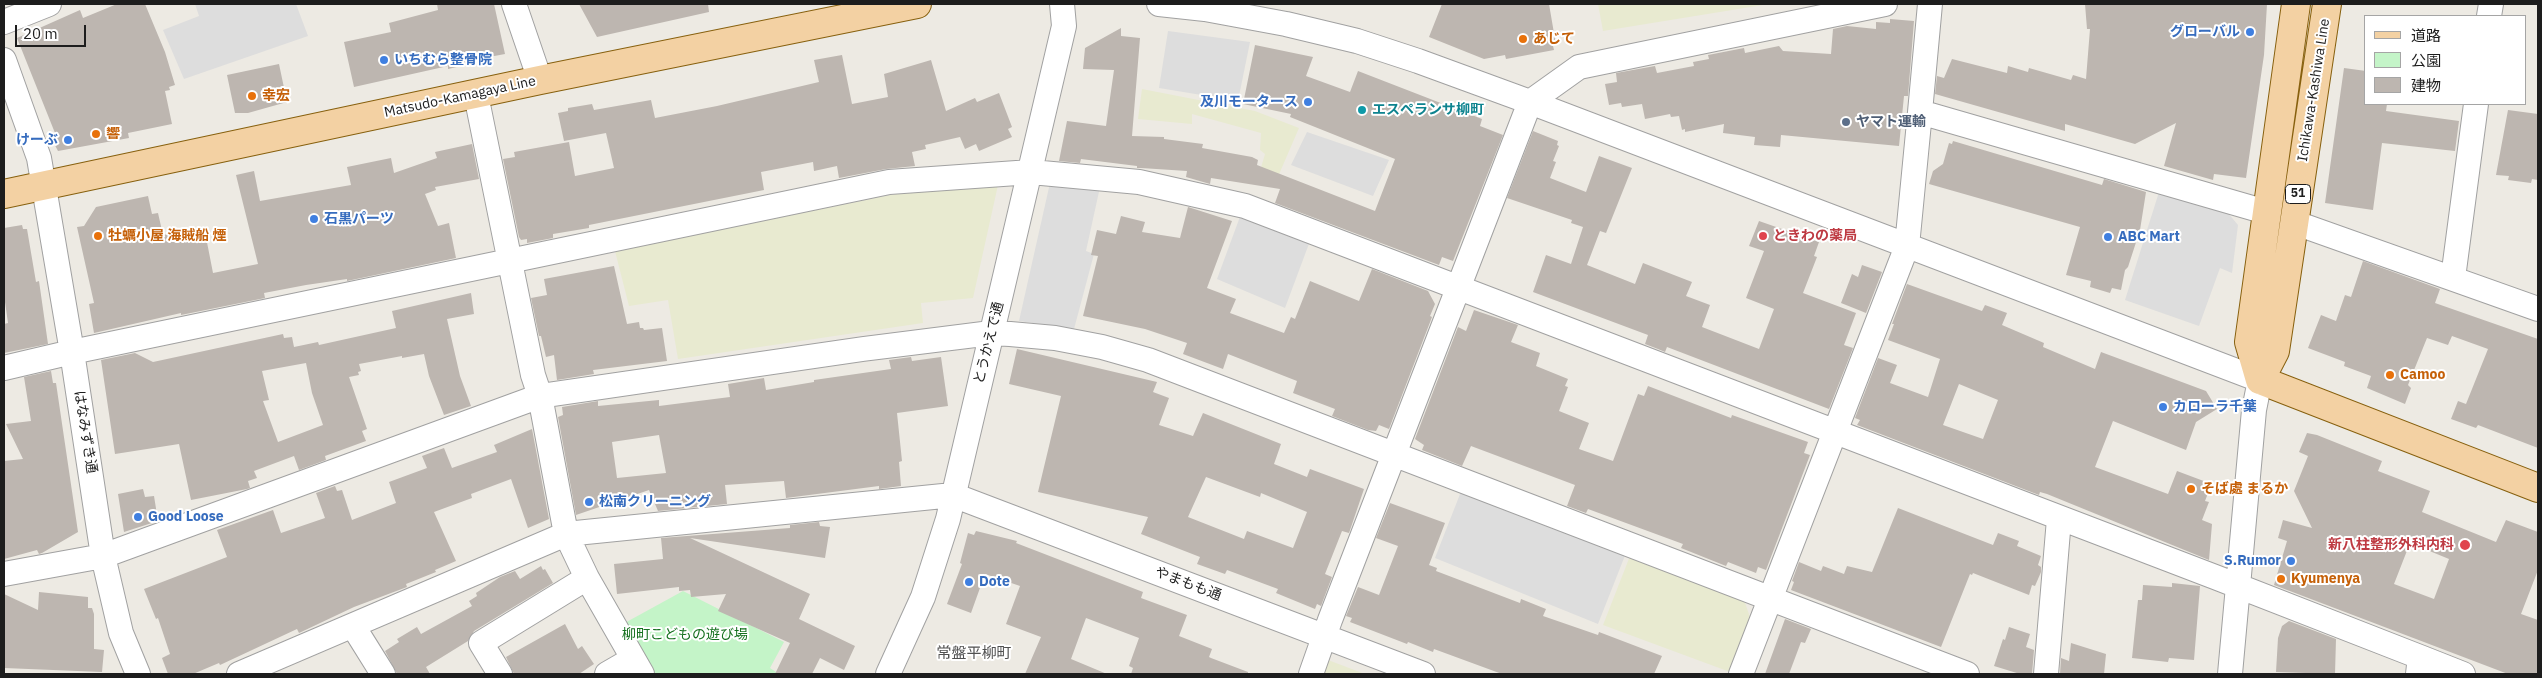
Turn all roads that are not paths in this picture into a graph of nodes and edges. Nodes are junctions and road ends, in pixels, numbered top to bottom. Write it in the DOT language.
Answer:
graph roads {
  1 [pos="49,4"];
  2 [pos="514,4"];
  3 [pos="918,4"];
  4 [pos="1062,4"];
  5 [pos="1159,4"];
  6 [pos="1885,4"];
  7 [pos="1930,4"];
  8 [pos="2296,4"];
  9 [pos="2327,4"];
  10 [pos="4,22"];
  11 [pos="4,60"];
  12 [pos="540,80"];
  13 [pos="476,95"];
  14 [pos="1530,102"];
  15 [pos="2476,105"];
  16 [pos="1920,112"];
  17 [pos="1031,172"];
  18 [pos="44,187"];
  19 [pos="4,194"];
  20 [pos="2266,212"];
  21 [pos="2293,222"];
  22 [pos="1907,246"];
  23 [pos="510,260"];
  24 [pos="2453,278"];
  25 [pos="1459,288"];
  26 [pos="2538,309"];
  27 [pos="991,333"];
  28 [pos="72,352"];
  29 [pos="4,368"];
  30 [pos="2260,380"];
  31 [pos="540,396"];
  32 [pos="1834,432"];
  33 [pos="1394,453"];
  34 [pos="2538,488"];
  35 [pos="953,495"];
  36 [pos="2060,519"];
  37 [pos="566,534"];
  38 [pos="104,556"];
  39 [pos="4,574"];
  40 [pos="587,578"];
  41 [pos="2238,587"];
  42 [pos="1770,600"];
  43 [pos="353,626"];
  44 [pos="1324,636"];
  45 [pos="637,666"];
  46 [pos="2419,666"];
  47 [pos="138,674"];
  48 [pos="239,674"];
  49 [pos="384,674"];
  50 [pos="500,674"];
  51 [pos="607,674"];
  52 [pos="888,674"];
  53 [pos="1311,674"];
  54 [pos="1423,674"];
  55 [pos="1741,674"];
  56 [pos="1967,674"];
  57 [pos="2046,674"];
  58 [pos="2230,674"];
  59 [pos="2463,674"];
  1 -- 10 [label="street"];
  2 -- 12 [label="street"];
  3 -- 12 [label="main road, Matsudo-Kamagaya Line"];
  4 -- 17 [label="street, とうかえで通"];
  5 -- 14 [label="street"];
  6 -- 14 [label="street"];
  7 -- 16 [label="street"];
  8 -- 20 [label="main road, 51"];
  9 -- 21 [label="main road, Ichikawa-Kashiwa Line / 51"];
  11 -- 18 [label="street, はなみずき通"];
  12 -- 13 [label="main road, Matsudo-Kamagaya Line"];
  13 -- 18 [label="main road, Matsudo-Kamagaya Line"];
  13 -- 23 [label="street"];
  14 -- 22 [label="street"];
  14 -- 25 [label="street"];
  15 -- 24 [label="street"];
  16 -- 20 [label="street"];
  16 -- 22 [label="street"];
  17 -- 23 [label="street"];
  17 -- 25 [label="street"];
  17 -- 27 [label="street, とうかえで通"];
  18 -- 19 [label="main road, Matsudo-Kamagaya Line"];
  18 -- 28 [label="street, はなみずき通"];
  20 -- 30 [label="main road, 51"];
  21 -- 24 [label="street"];
  21 -- 30 [label="main road, Ichikawa-Kashiwa Line / 51"];
  22 -- 30 [label="street"];
  22 -- 32 [label="street"];
  23 -- 28 [label="street"];
  23 -- 31 [label="street"];
  24 -- 26 [label="street"];
  25 -- 32 [label="street"];
  25 -- 33 [label="street"];
  27 -- 31 [label="street"];
  27 -- 33 [label="street"];
  27 -- 35 [label="street, とうかえで通"];
  28 -- 29 [label="street"];
  28 -- 38 [label="street, はなみずき通"];
  30 -- 34 [label="main road"];
  30 -- 41 [label="street"];
  31 -- 37 [label="street"];
  31 -- 38 [label="street"];
  32 -- 36 [label="street"];
  32 -- 42 [label="street"];
  33 -- 42 [label="street"];
  33 -- 44 [label="street"];
  35 -- 37 [label="street"];
  35 -- 44 [label="street, やまもも通"];
  35 -- 52 [label="street, とうかえで通"];
  36 -- 41 [label="street"];
  36 -- 57 [label="street"];
  37 -- 40 [label="street"];
  37 -- 43 [label="street"];
  38 -- 39 [label="street"];
  38 -- 47 [label="street, はなみずき通"];
  40 -- 45 [label="street"];
  40 -- 50 [label="street"];
  41 -- 46 [label="street"];
  41 -- 58 [label="street"];
  42 -- 55 [label="street"];
  42 -- 56 [label="street"];
  43 -- 48 [label="street"];
  43 -- 49 [label="street"];
  44 -- 53 [label="street"];
  44 -- 54 [label="street, やまもも通"];
  45 -- 51 [label="street"];
  46 -- 59 [label="street"];
}
